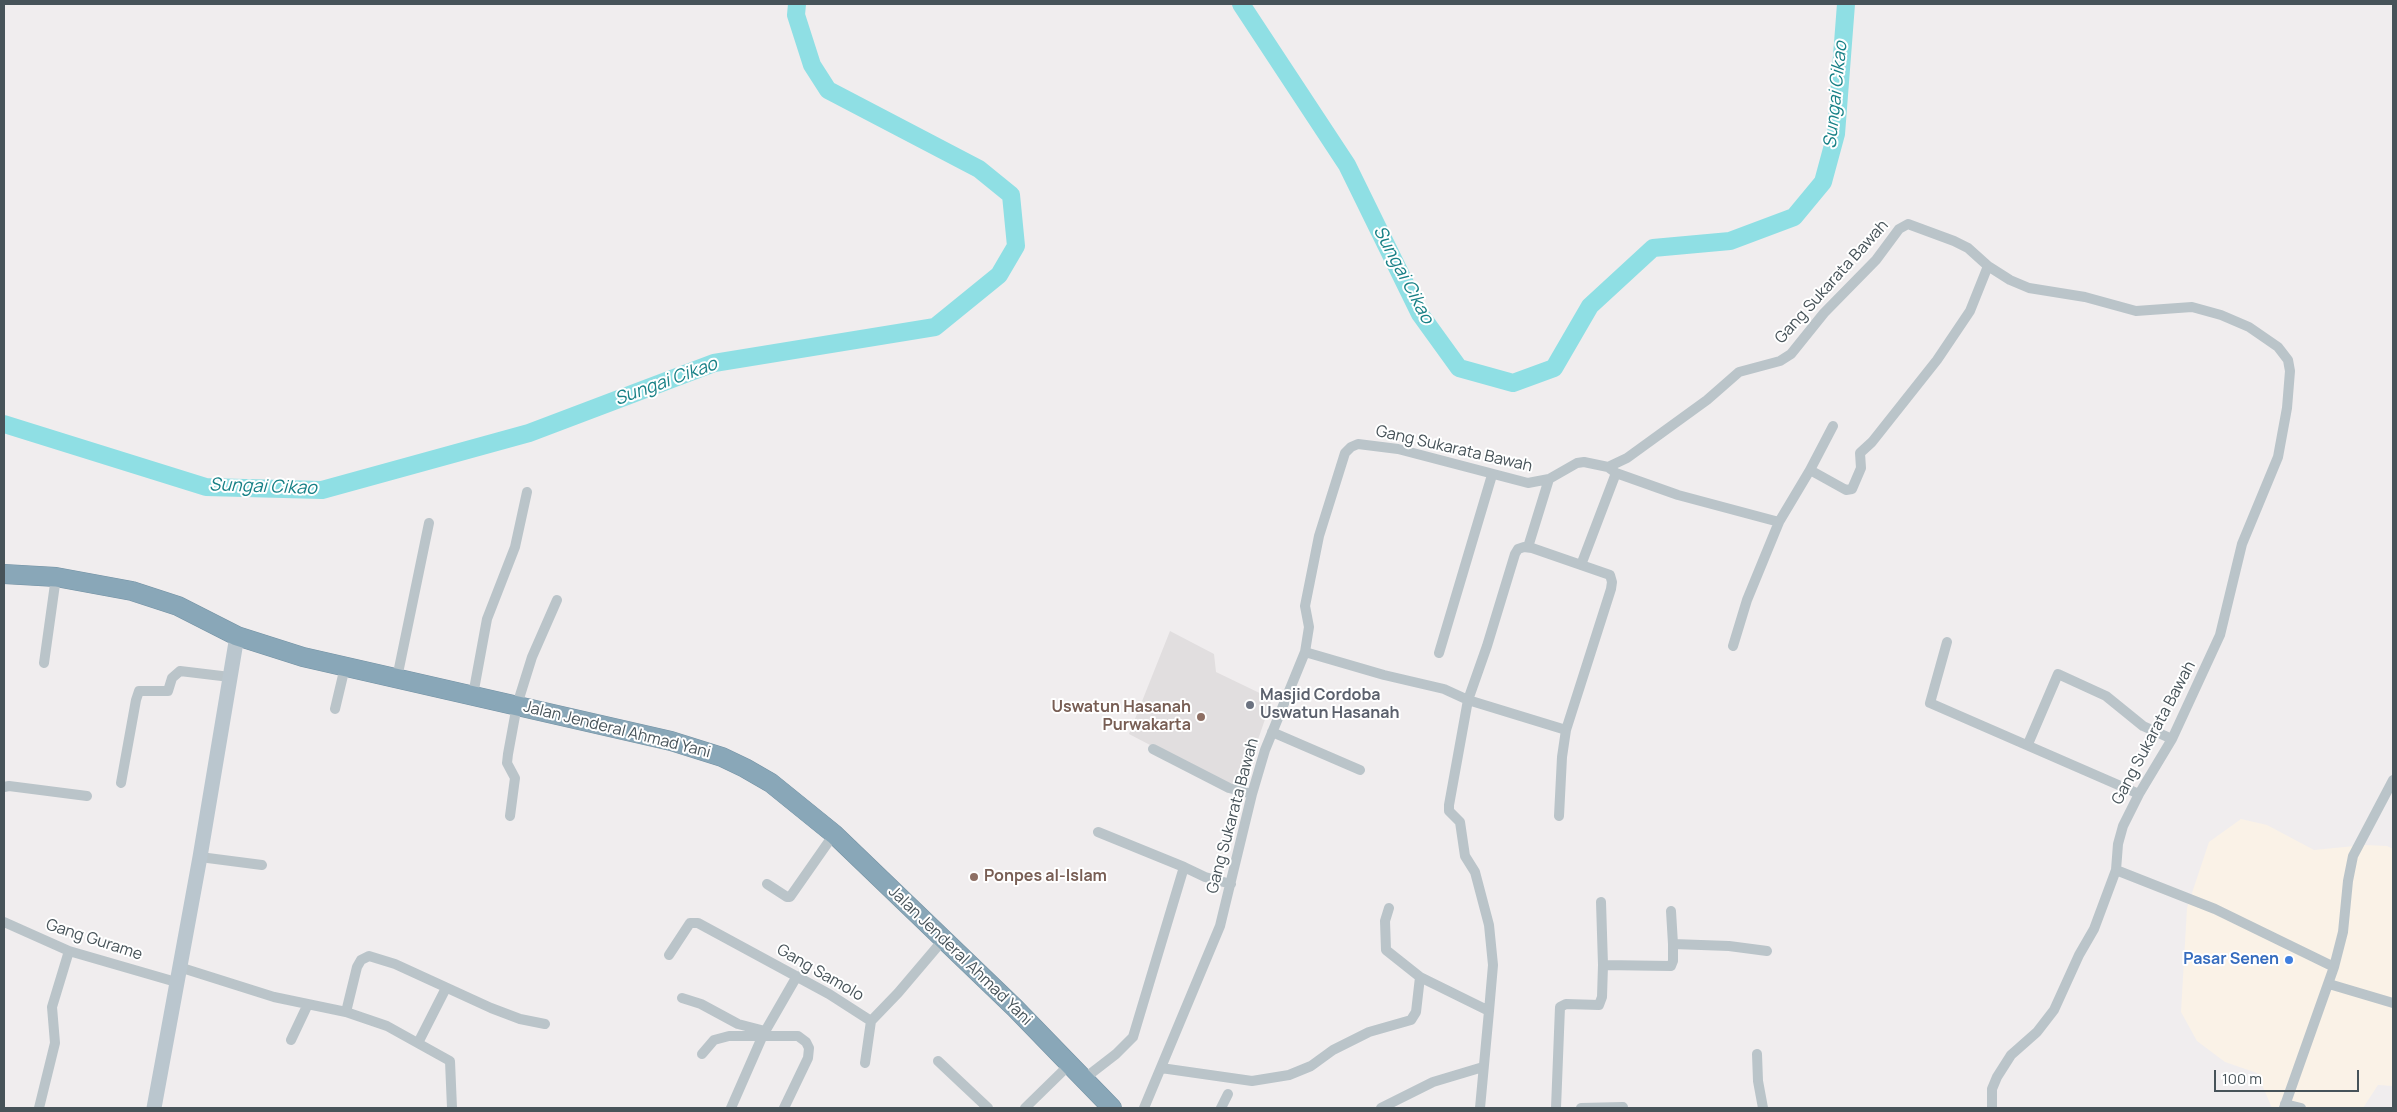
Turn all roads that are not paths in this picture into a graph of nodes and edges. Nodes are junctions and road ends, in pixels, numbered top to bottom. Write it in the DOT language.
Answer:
graph roads {
  1 [pos="1988,266"];
  2 [pos="1833,426"];
  3 [pos="1612,470"];
  4 [pos="1810,470"];
  5 [pos="1492,475"];
  6 [pos="1549,479"];
  7 [pos="527,492"];
  8 [pos="1779,522"];
  9 [pos="429,523"];
  10 [pos="1528,547"];
  11 [pos="1581,565"];
  12 [pos="4,574"];
  13 [pos="56,577"];
  14 [pos="556,600"];
  15 [pos="237,636"];
  16 [pos="1947,642"];
  17 [pos="1734,646"];
  18 [pos="1305,652"];
  19 [pos="1438,653"];
  20 [pos="44,663"];
  21 [pos="345,667"];
  22 [pos="230,677"];
  23 [pos="397,678"];
  24 [pos="472,695"];
  25 [pos="1468,700"];
  26 [pos="517,705"];
  27 [pos="335,708"];
  28 [pos="1566,730"];
  29 [pos="1272,732"];
  30 [pos="2172,739"];
  31 [pos="2028,744"];
  32 [pos="1153,749"];
  33 [pos="1360,770"];
  34 [pos="2393,780"];
  35 [pos="121,783"];
  36 [pos="4,787"];
  37 [pos="1252,794"];
  38 [pos="2139,794"];
  39 [pos="87,796"];
  40 [pos="510,816"];
  41 [pos="1558,816"];
  42 [pos="1098,832"];
  43 [pos="834,834"];
  44 [pos="200,857"];
  45 [pos="262,865"];
  46 [pos="1184,867"];
  47 [pos="2116,870"];
  48 [pos="766,884"];
  49 [pos="1231,884"];
  50 [pos="1601,902"];
  51 [pos="1389,908"];
  52 [pos="1671,911"];
  53 [pos="4,922"];
  54 [pos="942,940"];
  55 [pos="1673,944"];
  56 [pos="69,951"];
  57 [pos="1767,951"];
  58 [pos="670,954"];
  59 [pos="1603,965"];
  60 [pos="2334,967"];
  61 [pos="177,975"];
  62 [pos="797,976"];
  63 [pos="1420,976"];
  64 [pos="2329,984"];
  65 [pos="446,988"];
  66 [pos="682,998"];
  67 [pos="308,1004"];
  68 [pos="2393,1004"];
  69 [pos="1489,1011"];
  70 [pos="346,1012"];
  71 [pos="871,1021"];
  72 [pos="545,1024"];
  73 [pos="764,1033"];
  74 [pos="291,1040"];
  75 [pos="418,1043"];
  76 [pos="702,1054"];
  77 [pos="1757,1054"];
  78 [pos="938,1061"];
  79 [pos="865,1063"];
  80 [pos="1483,1067"];
  81 [pos="1161,1068"];
  82 [pos="1065,1069"];
  83 [pos="1085,1078"];
  84 [pos="1228,1094"];
  85 [pos="2284,1106"];
  86 [pos="1623,1107"];
  87 [pos="39,1108"];
  88 [pos="154,1108"];
  89 [pos="452,1108"];
  90 [pos="731,1108"];
  91 [pos="784,1108"];
  92 [pos="988,1108"];
  93 [pos="1025,1108"];
  94 [pos="1112,1108"];
  95 [pos="1144,1108"];
  96 [pos="1221,1108"];
  97 [pos="1381,1108"];
  98 [pos="1480,1108"];
  99 [pos="1556,1108"];
  100 [pos="1581,1108"];
  101 [pos="1763,1108"];
  102 [pos="1992,1108"];
  103 [pos="2301,1108"];
  1 -- 3 [label="street, Gang Sukarata Bawah"];
  1 -- 4 [label="street"];
  1 -- 30 [label="street, Gang Sukarata Bawah"];
  2 -- 4 [label="street"];
  3 -- 6 [label="street, Gang Sukarata Bawah"];
  3 -- 8 [label="street"];
  3 -- 11 [label="street"];
  4 -- 8 [label="street"];
  5 -- 6 [label="street, Gang Sukarata Bawah"];
  5 -- 18 [label="street, Gang Sukarata Bawah"];
  5 -- 19 [label="street"];
  6 -- 10 [label="street"];
  7 -- 24 [label="street"];
  8 -- 17 [label="street"];
  9 -- 23 [label="street"];
  10 -- 11 [label="street"];
  10 -- 25 [label="street"];
  11 -- 28 [label="street"];
  12 -- 13 [label="highway, Jalan Jenderal Ahmad Yani"];
  13 -- 15 [label="highway, Jalan Jenderal Ahmad Yani"];
  13 -- 20 [label="street"];
  14 -- 26 [label="street"];
  15 -- 21 [label="highway, Jalan Jenderal Ahmad Yani"];
  15 -- 22 [label="street"];
  16 -- 31 [label="street"];
  18 -- 25 [label="street"];
  18 -- 29 [label="street, Gang Sukarata Bawah"];
  21 -- 23 [label="highway, Jalan Jenderal Ahmad Yani"];
  21 -- 27 [label="street"];
  22 -- 35 [label="street"];
  22 -- 44 [label="street"];
  23 -- 24 [label="highway, Jalan Jenderal Ahmad Yani"];
  24 -- 26 [label="highway, Jalan Jenderal Ahmad Yani"];
  25 -- 28 [label="street"];
  25 -- 69 [label="street"];
  26 -- 40 [label="street"];
  26 -- 43 [label="highway, Jalan Jenderal Ahmad Yani"];
  28 -- 41 [label="street"];
  29 -- 33 [label="street"];
  29 -- 37 [label="street, Gang Sukarata Bawah"];
  30 -- 31 [label="street"];
  30 -- 38 [label="street, Gang Sukarata Bawah"];
  31 -- 38 [label="street"];
  32 -- 37 [label="street"];
  34 -- 60 [label="street"];
  36 -- 39 [label="street"];
  37 -- 49 [label="street, Gang Sukarata Bawah"];
  38 -- 47 [label="street, Gang Sukarata Bawah"];
  42 -- 46 [label="street"];
  43 -- 48 [label="street"];
  43 -- 54 [label="highway, Jalan Jenderal Ahmad Yani"];
  44 -- 45 [label="street"];
  44 -- 61 [label="street"];
  46 -- 49 [label="street"];
  46 -- 83 [label="street"];
  47 -- 60 [label="street"];
  47 -- 102 [label="street, Gang Sukarata Bawah"];
  49 -- 81 [label="street, Gang Sukarata Bawah"];
  50 -- 59 [label="street"];
  51 -- 63 [label="street"];
  52 -- 55 [label="street"];
  53 -- 56 [label="street, Gang Gurame"];
  54 -- 71 [label="street, Gang Samolo"];
  54 -- 82 [label="highway, Jalan Jenderal Ahmad Yani"];
  55 -- 57 [label="street"];
  55 -- 59 [label="street"];
  56 -- 61 [label="street, Gang Gurame"];
  56 -- 87 [label="street"];
  58 -- 62 [label="street, Gang Samolo"];
  59 -- 99 [label="street"];
  60 -- 64 [label="street"];
  61 -- 67 [label="street, Gang Gurame"];
  61 -- 88 [label="street"];
  62 -- 71 [label="street, Gang Samolo"];
  62 -- 73 [label="street"];
  63 -- 69 [label="street"];
  63 -- 81 [label="street"];
  64 -- 68 [label="street"];
  64 -- 85 [label="street"];
  65 -- 70 [label="street"];
  65 -- 72 [label="street"];
  65 -- 75 [label="street"];
  66 -- 73 [label="street"];
  67 -- 70 [label="street, Gang Gurame"];
  67 -- 74 [label="street"];
  69 -- 80 [label="street"];
  70 -- 75 [label="street, Gang Gurame"];
  71 -- 79 [label="street"];
  73 -- 76 [label="street"];
  73 -- 90 [label="street"];
  73 -- 91 [label="street"];
  75 -- 89 [label="street, Gang Gurame"];
  77 -- 101 [label="street"];
  78 -- 92 [label="street"];
  80 -- 97 [label="street"];
  80 -- 98 [label="street"];
  81 -- 95 [label="street, Gang Sukarata Bawah"];
  82 -- 83 [label="highway, Jalan Jenderal Ahmad Yani"];
  82 -- 93 [label="street"];
  83 -- 94 [label="highway, Jalan Jenderal Ahmad Yani"];
  84 -- 96 [label="street"];
  85 -- 103 [label="street"];
  86 -- 100 [label="street"];
}
